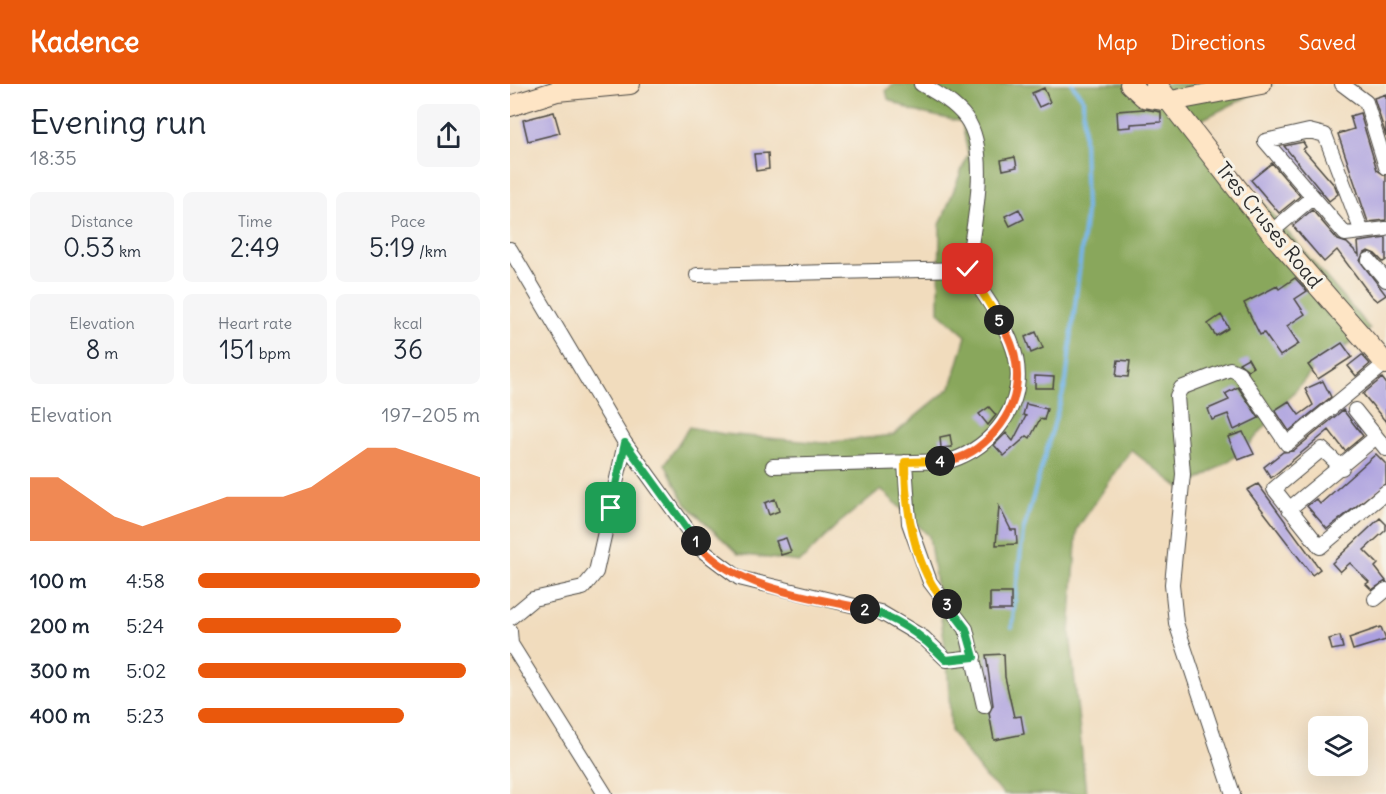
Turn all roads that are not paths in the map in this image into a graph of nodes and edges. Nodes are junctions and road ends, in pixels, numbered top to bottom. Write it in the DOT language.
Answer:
graph roads {
  1 [pos="630,84"];
  2 [pos="921,84"];
  3 [pos="1130,84"];
  4 [pos="1156,84"];
  5 [pos="1261,84"];
  6 [pos="1342,84"];
  7 [pos="1171,101"];
  8 [pos="510,106"];
  9 [pos="1386,167"];
  10 [pos="1313,196"];
  11 [pos="1386,229"];
  12 [pos="1270,232"];
  13 [pos="1362,232"];
  14 [pos="510,249"];
  15 [pos="1369,260"];
  16 [pos="968,269"];
  17 [pos="697,275"];
  18 [pos="1386,280"];
  19 [pos="1386,364"];
  20 [pos="1355,410"];
  21 [pos="1376,437"];
  22 [pos="625,443"];
  23 [pos="1386,448"];
  24 [pos="905,462"];
  25 [pos="773,465"];
  26 [pos="1342,468"];
  27 [pos="1386,492"];
  28 [pos="1289,509"];
  29 [pos="510,618"];
  30 [pos="510,631"];
  31 [pos="974,657"];
  32 [pos="984,706"];
  33 [pos="605,794"];
  34 [pos="1233,794"];
  1 -- 8 [label="main road"];
  2 -- 16 [label="street"];
  3 -- 7 [label="main road"];
  4 -- 7 [label="main road, Tres Cruses Road"];
  5 -- 7 [label="main road"];
  6 -- 9 [label="street"];
  7 -- 12 [label="main road, Tres Cruses Road"];
  10 -- 12 [label="street"];
  10 -- 13 [label="street"];
  10 -- 13 [label="street"];
  11 -- 13 [label="street"];
  12 -- 19 [label="main road, Tres Cruses Road"];
  14 -- 22 [label="street"];
  15 -- 18 [label="street"];
  16 -- 17 [label="street"];
  16 -- 24 [label="street"];
  19 -- 34 [label="street"];
  20 -- 21 [label="street"];
  21 -- 23 [label="street"];
  21 -- 26 [label="street"];
  22 -- 29 [label="street"];
  22 -- 31 [label="street"];
  24 -- 25 [label="street"];
  24 -- 31 [label="street"];
  26 -- 28 [label="street"];
  26 -- 28 [label="street"];
  27 -- 28 [label="street"];
  30 -- 33 [label="street"];
  31 -- 32 [label="street"];
}
